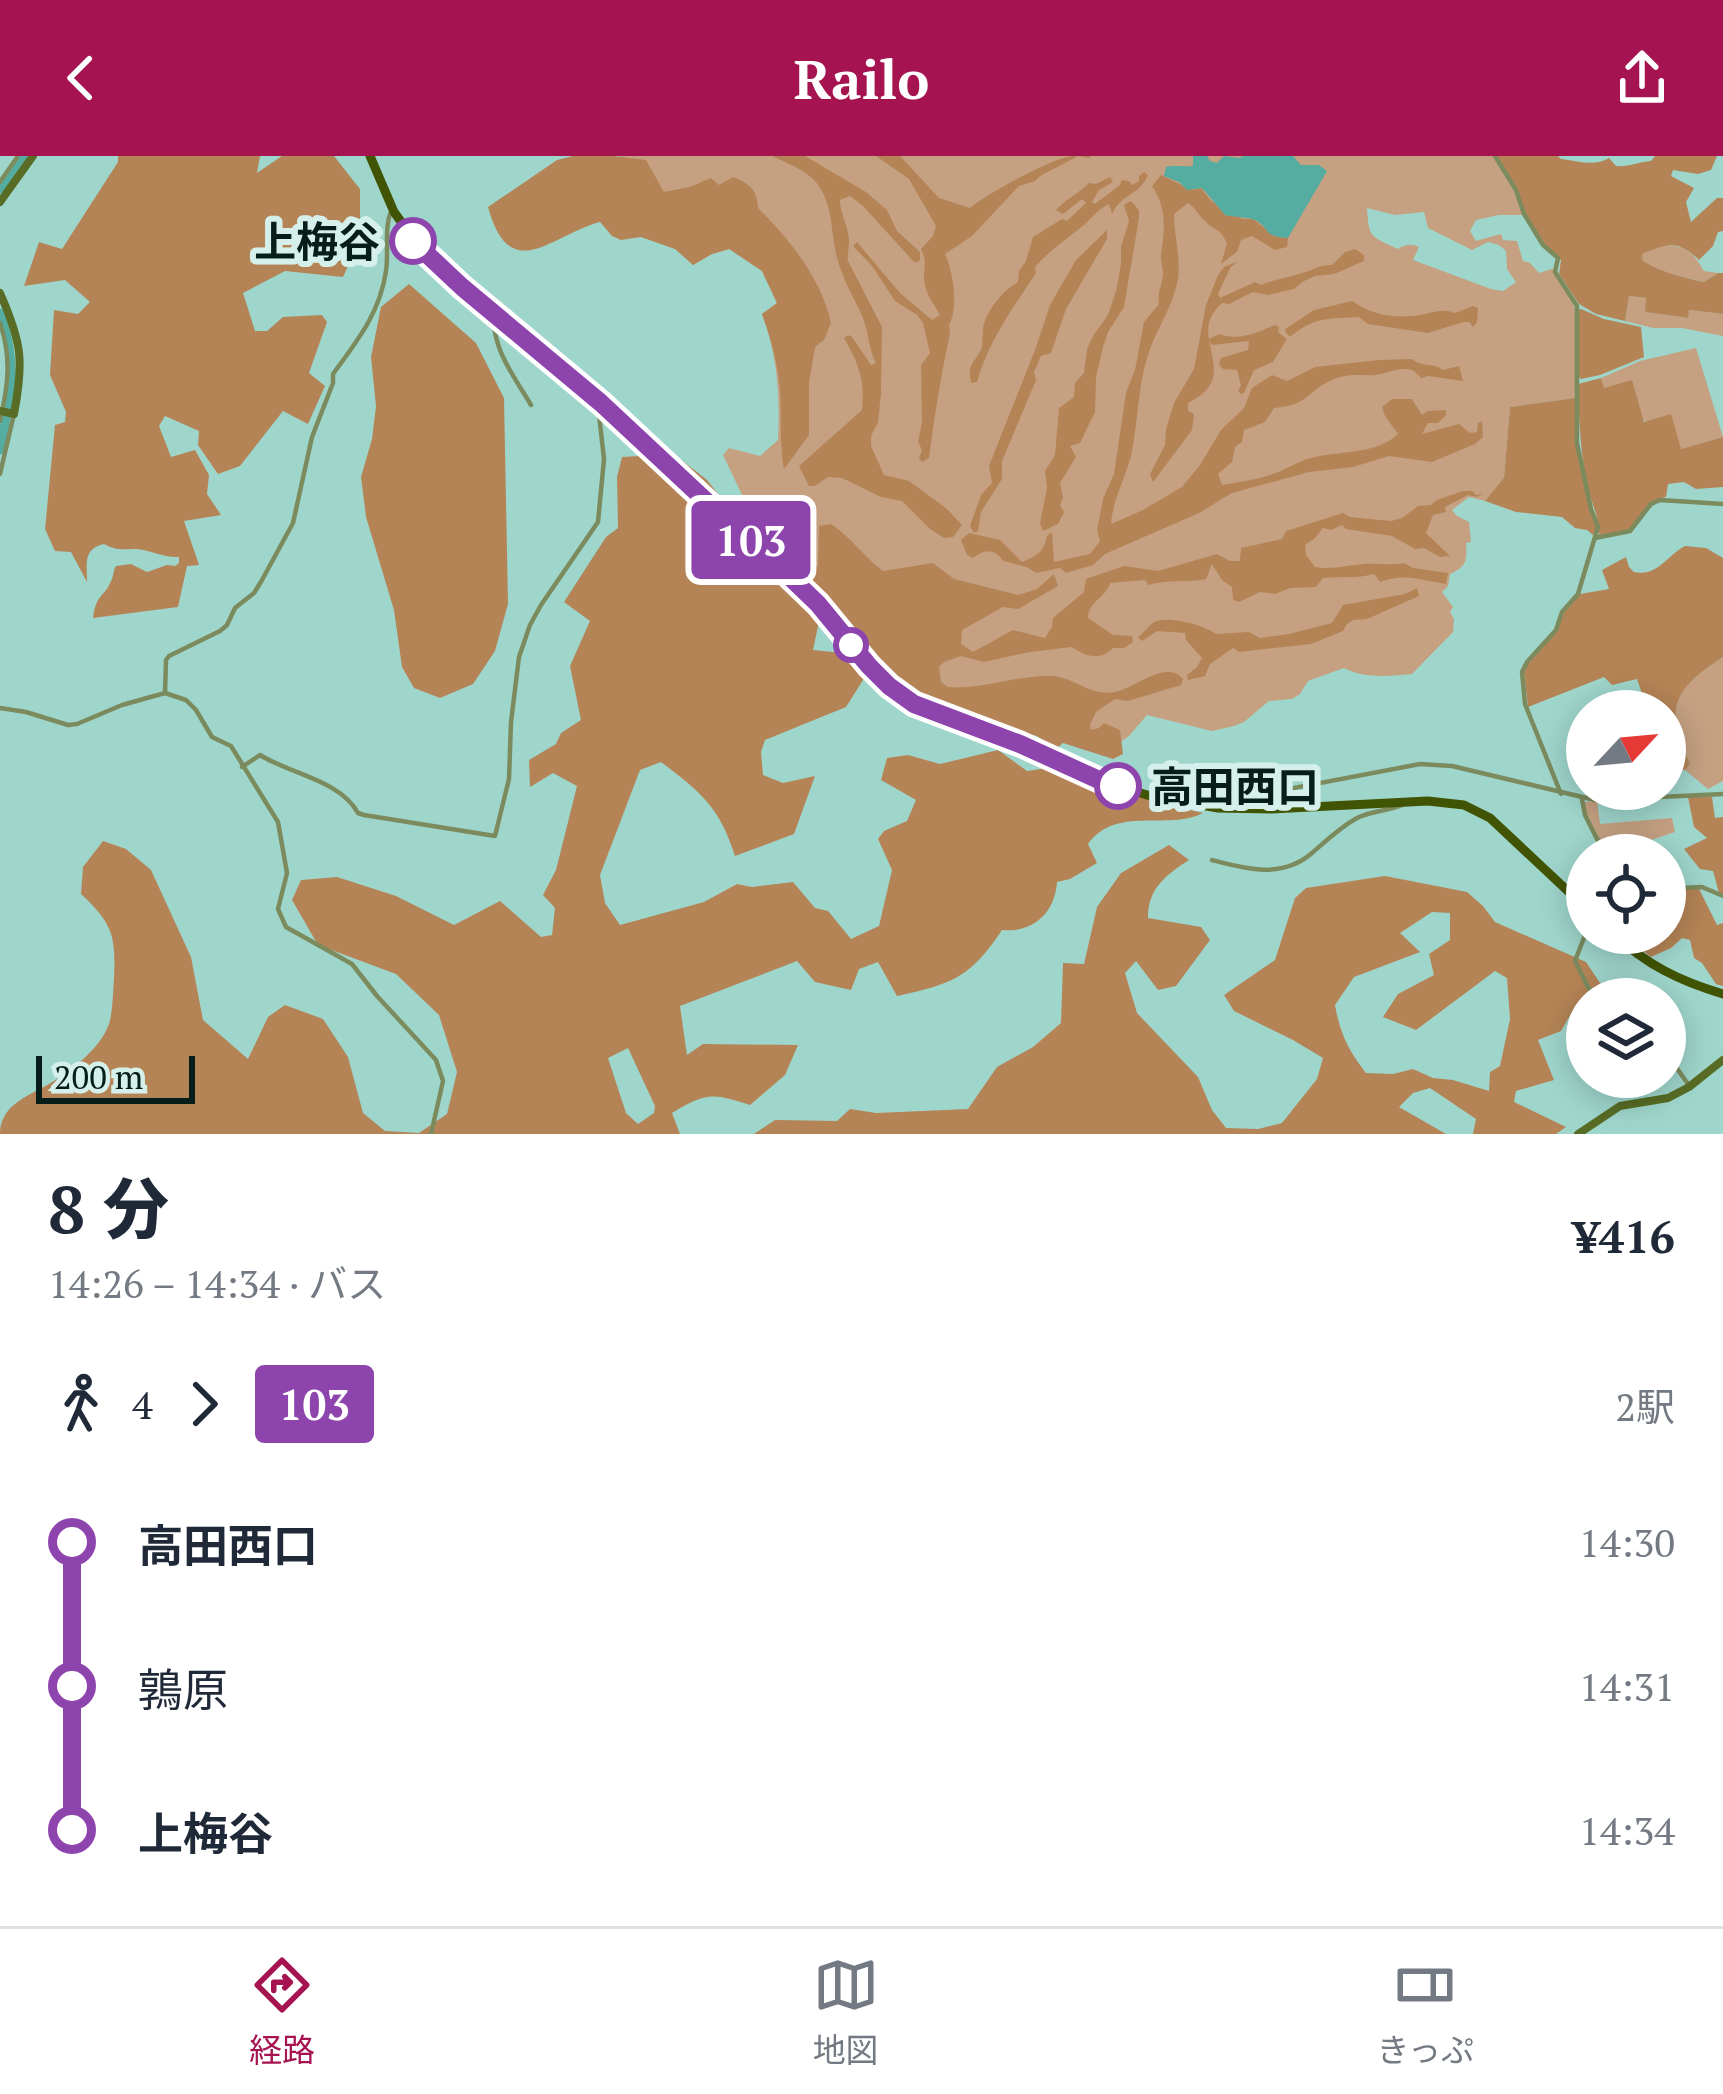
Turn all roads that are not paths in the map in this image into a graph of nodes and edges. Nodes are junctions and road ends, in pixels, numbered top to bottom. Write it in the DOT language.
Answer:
graph roads {
  1 [pos="18,156"];
  2 [pos="33,156"];
  3 [pos="370,156"];
  4 [pos="1496,156"];
  5 [pos="0,182"];
  6 [pos="0,202"];
  7 [pos="394,212"];
  8 [pos="0,293"];
  9 [pos="494,312"];
  10 [pos="0,323"];
  11 [pos="601,403"];
  12 [pos="532,405"];
  13 [pos="1,414"];
  14 [pos="14,414"];
  15 [pos="0,474"];
  16 [pos="1723,504"];
  17 [pos="1595,538"];
  18 [pos="165,693"];
  19 [pos="0,708"];
  20 [pos="242,767"];
  21 [pos="1562,794"];
  22 [pos="1723,794"];
  23 [pos="1566,795"];
  24 [pos="1686,795"];
  25 [pos="1156,796"];
  26 [pos="1403,803"];
  27 [pos="1212,860"];
  28 [pos="1686,886"];
  29 [pos="1566,889"];
  30 [pos="1723,896"];
  31 [pos="1635,954"];
  32 [pos="1723,994"];
  33 [pos="1723,1060"];
  34 [pos="1686,1082"];
  35 [pos="1689,1087"];
  36 [pos="431,1134"];
  37 [pos="1577,1134"];
  1 -- 5 [label="street"];
  2 -- 6 [label="street"];
  3 -- 7 [label="main road"];
  4 -- 17 [label="street"];
  7 -- 9 [label="main road"];
  7 -- 18 [label="street"];
  8 -- 14 [label="street"];
  9 -- 11 [label="main road"];
  9 -- 12 [label="street"];
  10 -- 13 [label="street"];
  11 -- 20 [label="street"];
  11 -- 25 [label="main road"];
  13 -- 14 [label="street"];
  14 -- 15 [label="street"];
  16 -- 17 [label="street"];
  17 -- 21 [label="street"];
  18 -- 19 [label="street"];
  18 -- 20 [label="street"];
  20 -- 36 [label="street"];
  21 -- 23 [label="street"];
  21 -- 25 [label="street"];
  22 -- 24 [label="street"];
  25 -- 26 [label="main road"];
  26 -- 27 [label="street"];
  26 -- 29 [label="main road"];
  28 -- 30 [label="street"];
  31 -- 32 [label="main road"];
  33 -- 35 [label="street"];
  34 -- 35 [label="street"];
  35 -- 37 [label="street"];
}
